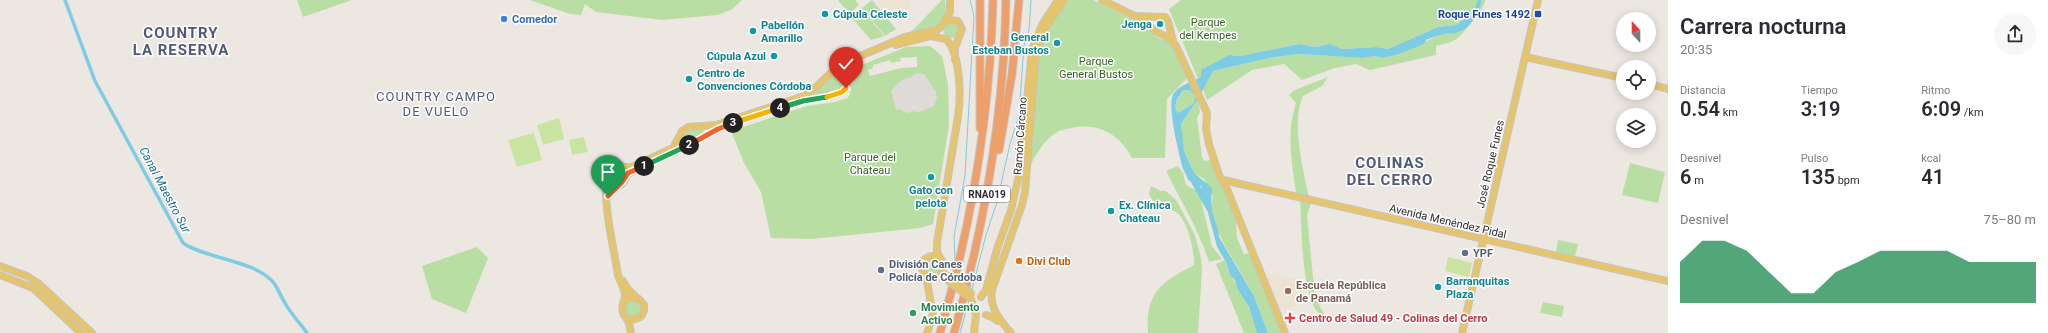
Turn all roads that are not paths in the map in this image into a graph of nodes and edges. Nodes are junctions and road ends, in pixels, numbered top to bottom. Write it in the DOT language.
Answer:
graph roads {
  1 [pos="950,0"];
  2 [pos="954,0"];
  3 [pos="980,0"];
  4 [pos="993,0"];
  5 [pos="1006,0"];
  6 [pos="1018,0"];
  7 [pos="1058,0"];
  8 [pos="1064,0"];
  9 [pos="1102,0"];
  10 [pos="1538,0"];
  11 [pos="1135,16"];
  12 [pos="1156,16"];
  13 [pos="958,21"];
  14 [pos="944,23"];
  15 [pos="1168,27"];
  16 [pos="1152,29"];
  17 [pos="1160,33"];
  18 [pos="960,37"];
  19 [pos="946,40"];
  20 [pos="1173,42"];
  21 [pos="1525,57"];
  22 [pos="955,60"];
  23 [pos="835,69"];
  24 [pos="846,73"];
  25 [pos="1616,76"];
  26 [pos="1656,86"];
  27 [pos="1668,89"];
  28 [pos="813,90"];
  29 [pos="817,99"];
  30 [pos="703,126"];
  31 [pos="705,136"];
  32 [pos="679,139"];
  33 [pos="686,146"];
  34 [pos="979,162"];
  35 [pos="622,167"];
  36 [pos="625,176"];
  37 [pos="1223,180"];
  38 [pos="606,183"];
  39 [pos="620,184"];
  40 [pos="986,199"];
  41 [pos="606,200"];
  42 [pos="1483,239"];
  43 [pos="937,243"];
  44 [pos="930,256"];
  45 [pos="941,259"];
  46 [pos="0,266"];
  47 [pos="944,267"];
  48 [pos="618,270"];
  49 [pos="0,275"];
  50 [pos="926,275"];
  51 [pos="937,277"];
  52 [pos="948,277"];
  53 [pos="1668,281"];
  54 [pos="929,292"];
  55 [pos="971,297"];
  56 [pos="980,297"];
  57 [pos="637,298"];
  58 [pos="992,300"];
  59 [pos="623,304"];
  60 [pos="975,308"];
  61 [pos="993,308"];
  62 [pos="985,315"];
  63 [pos="625,316"];
  64 [pos="640,317"];
  65 [pos="81,333"];
  66 [pos="92,333"];
  67 [pos="630,333"];
  68 [pos="634,333"];
  69 [pos="927,333"];
  70 [pos="940,333"];
  71 [pos="954,333"];
  72 [pos="974,333"];
  73 [pos="1008,333"];
  74 [pos="1011,333"];
  75 [pos="1285,333"];
  76 [pos="1462,333"];
  1 -- 14 [label="main road"];
  2 -- 13 [label="main road"];
  3 -- 34 [label="highway"];
  4 -- 34 [label="highway, RNA019"];
  5 -- 40 [label="highway, RNA019"];
  6 -- 40 [label="highway"];
  7 -- 56 [label="main road, Ramón Cárcano"];
  8 -- 58 [label="main road, Ramón Cárcano"];
  9 -- 11 [label="main road"];
  10 -- 21 [label="main road, José Roque Funes"];
  11 -- 12 [label="main road"];
  11 -- 16 [label="main road"];
  12 -- 15 [label="main road"];
  12 -- 16 [label="main road"];
  13 -- 14 [label="main road"];
  13 -- 18 [label="main road"];
  14 -- 19 [label="main road"];
  14 -- 23 [label="main road"];
  15 -- 17 [label="main road"];
  15 -- 20 [label="main road"];
  16 -- 17 [label="main road"];
  17 -- 20 [label="main road"];
  18 -- 19 [label="main road"];
  18 -- 22 [label="main road"];
  19 -- 22 [label="main road"];
  19 -- 24 [label="main road"];
  20 -- 37 [label="main road"];
  21 -- 25 [label="main road"];
  21 -- 42 [label="main road, José Roque Funes"];
  22 -- 43 [label="main road"];
  23 -- 24 [label="main road"];
  23 -- 28 [label="main road"];
  24 -- 29 [label="main road"];
  26 -- 27 [label="main road"];
  28 -- 29 [label="main road"];
  28 -- 30 [label="main road"];
  29 -- 31 [label="main road"];
  30 -- 31 [label="main road"];
  30 -- 32 [label="main road"];
  31 -- 33 [label="main road"];
  32 -- 33 [label="main road"];
  32 -- 35 [label="main road"];
  33 -- 36 [label="main road"];
  34 -- 70 [label="highway, RNA019"];
  35 -- 36 [label="main road"];
  35 -- 38 [label="main road"];
  36 -- 39 [label="main road"];
  37 -- 42 [label="main road, Avenida Menéndez Pidal"];
  37 -- 75 [label="main road"];
  38 -- 39 [label="main road"];
  38 -- 41 [label="main road"];
  39 -- 41 [label="main road"];
  40 -- 71 [label="highway, RNA019"];
  41 -- 48 [label="main road"];
  42 -- 53 [label="main road, Avenida Menéndez Pidal"];
  42 -- 76 [label="main road, José Roque Funes"];
  43 -- 44 [label="main road"];
  43 -- 45 [label="main road"];
  44 -- 45 [label="main road"];
  44 -- 50 [label="main road"];
  45 -- 47 [label="main road"];
  46 -- 66 [label="main road"];
  47 -- 51 [label="main road"];
  47 -- 52 [label="main road"];
  48 -- 57 [label="main road"];
  48 -- 59 [label="main road"];
  49 -- 65 [label="main road"];
  50 -- 51 [label="main road"];
  50 -- 54 [label="main road"];
  51 -- 52 [label="main road"];
  51 -- 54 [label="main road"];
  52 -- 55 [label="main road, bridge"];
  54 -- 69 [label="main road"];
  55 -- 56 [label="main road"];
  55 -- 60 [label="main road"];
  56 -- 58 [label="main road"];
  56 -- 60 [label="main road"];
  57 -- 59 [label="main road"];
  57 -- 64 [label="main road"];
  58 -- 61 [label="main road"];
  59 -- 63 [label="main road"];
  60 -- 62 [label="main road"];
  60 -- 72 [label="main road"];
  61 -- 62 [label="main road"];
  61 -- 74 [label="main road"];
  62 -- 72 [label="main road"];
  62 -- 73 [label="main road"];
  63 -- 64 [label="main road"];
  63 -- 67 [label="main road"];
  64 -- 68 [label="main road"];
}
